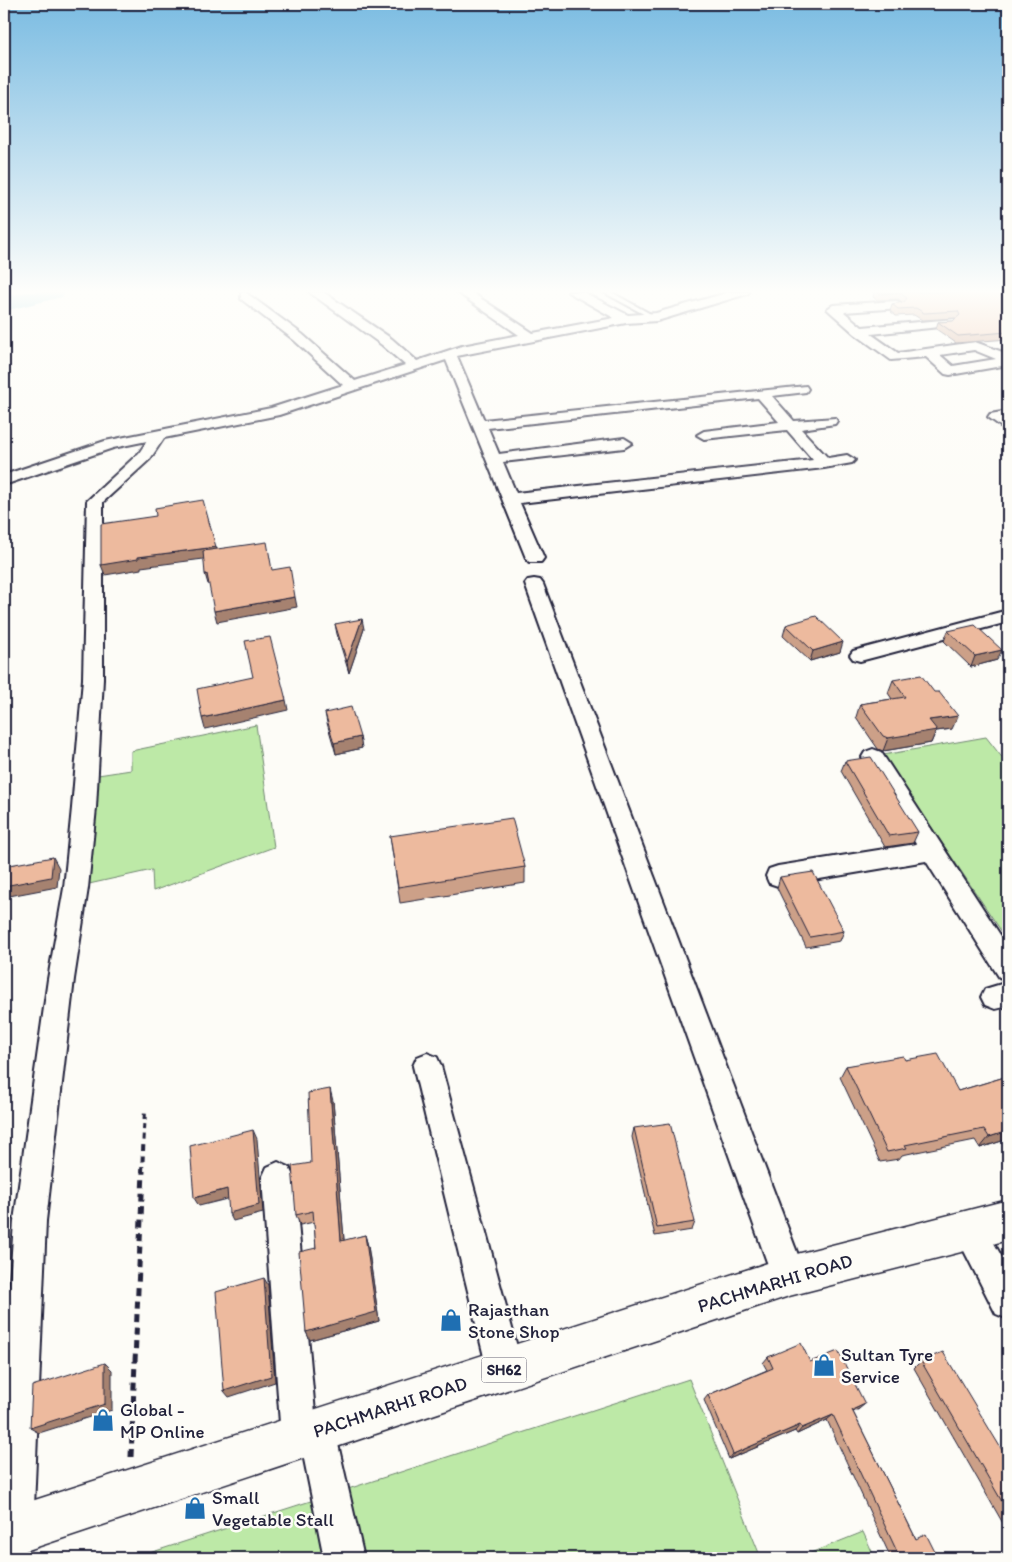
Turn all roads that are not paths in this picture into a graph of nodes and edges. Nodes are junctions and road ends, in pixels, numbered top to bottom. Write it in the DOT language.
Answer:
graph roads {
  1 [pos="329,365"];
  2 [pos="419,365"];
  3 [pos="454,365"];
  4 [pos="943,365"];
  5 [pos="982,365"];
  6 [pos="416,366"];
  7 [pos="352,386"];
  8 [pos="801,389"];
  9 [pos="762,394"];
  10 [pos="1008,414"];
  11 [pos="830,420"];
  12 [pos="479,425"];
  13 [pos="791,425"];
  14 [pos="1008,425"];
  15 [pos="159,434"];
  16 [pos="704,435"];
  17 [pos="624,443"];
  18 [pos="493,459"];
  19 [pos="847,460"];
  20 [pos="824,463"];
  21 [pos="4,480"];
  22 [pos="510,499"];
  23 [pos="535,558"];
  24 [pos="534,584"];
  25 [pos="1008,616"];
  26 [pos="860,655"];
  27 [pos="873,757"];
  28 [pos="931,851"];
  29 [pos="778,876"];
  30 [pos="1008,969"];
  31 [pos="427,1066"];
  32 [pos="278,1178"];
  33 [pos="988,1224"];
  34 [pos="789,1276"];
  35 [pos="1008,1302"];
  36 [pos="505,1369"];
  37 [pos="308,1434"];
  38 [pos="8,1532"];
  39 [pos="344,1558"];
  1 -- 7 [label="street"];
  2 -- 6 [label="street"];
  3 -- 12 [label="street"];
  4 -- 5 [label="street"];
  6 -- 7 [label="street"];
  7 -- 15 [label="street"];
  8 -- 9 [label="street"];
  9 -- 12 [label="street"];
  9 -- 13 [label="street"];
  10 -- 14 [label="street"];
  11 -- 13 [label="street"];
  12 -- 18 [label="street"];
  13 -- 16 [label="street"];
  13 -- 20 [label="street"];
  15 -- 21 [label="street"];
  15 -- 38 [label="street"];
  17 -- 18 [label="street"];
  18 -- 22 [label="street"];
  19 -- 20 [label="street"];
  20 -- 22 [label="street"];
  22 -- 23 [label="street"];
  24 -- 34 [label="street"];
  25 -- 26 [label="street"];
  27 -- 28 [label="street"];
  28 -- 29 [label="street"];
  28 -- 30 [label="street"];
  31 -- 36 [label="street"];
  32 -- 37 [label="street"];
  33 -- 34 [label="main road, PACHMARHI ROAD / SH62"];
  33 -- 35 [label="street"];
  34 -- 36 [label="main road, PACHMARHI ROAD / SH62"];
  36 -- 37 [label="main road, PACHMARHI ROAD / SH62"];
  37 -- 38 [label="main road, PACHMARHI ROAD / SH62"];
  37 -- 39 [label="street"];
}
